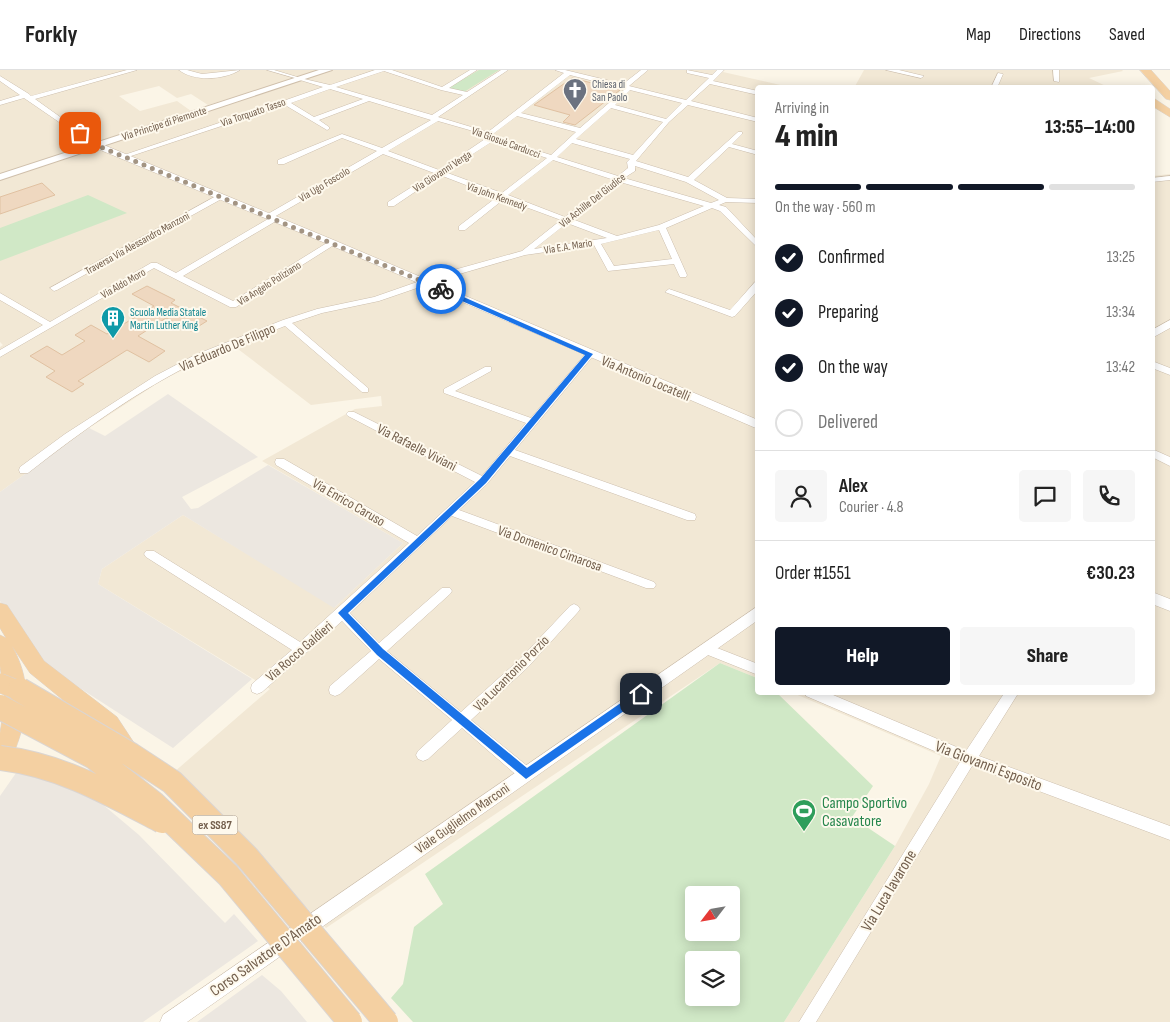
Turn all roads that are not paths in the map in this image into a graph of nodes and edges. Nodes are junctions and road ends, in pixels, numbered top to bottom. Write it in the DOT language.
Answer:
graph roads {
  1 [pos="134,70"];
  2 [pos="182,70"];
  3 [pos="237,70"];
  4 [pos="270,70"];
  5 [pos="328,70"];
  6 [pos="381,70"];
  7 [pos="386,70"];
  8 [pos="474,70"];
  9 [pos="505,70"];
  10 [pos="558,70"];
  11 [pos="645,70"];
  12 [pos="690,70"];
  13 [pos="721,70"];
  14 [pos="889,70"];
  15 [pos="1056,70"];
  16 [pos="571,72"];
  17 [pos="1000,74"];
  18 [pos="921,76"];
  19 [pos="1142,76"];
  20 [pos="0,78"];
  21 [pos="302,79"];
  22 [pos="712,80"];
  23 [pos="1057,81"];
  24 [pos="995,85"];
  25 [pos="1154,85"];
  26 [pos="328,86"];
  27 [pos="1155,86"];
  28 [pos="625,88"];
  29 [pos="443,89"];
  30 [pos="1170,90"];
  31 [pos="755,92"];
  32 [pos="468,94"];
  33 [pos="1155,95"];
  34 [pos="29,97"];
  35 [pos="1170,97"];
  36 [pos="368,99"];
  37 [pos="284,101"];
  38 [pos="1155,102"];
  39 [pos="0,103"];
  40 [pos="688,104"];
  41 [pos="609,106"];
  42 [pos="1170,107"];
  43 [pos="517,114"];
  44 [pos="1170,114"];
  45 [pos="434,119"];
  46 [pos="755,119"];
  47 [pos="313,120"];
  48 [pos="667,121"];
  49 [pos="326,128"];
  50 [pos="582,131"];
  51 [pos="740,133"];
  52 [pos="491,136"];
  53 [pos="571,140"];
  54 [pos="96,145"];
  55 [pos="728,145"];
  56 [pos="379,152"];
  57 [pos="755,152"];
  58 [pos="126,156"];
  59 [pos="551,158"];
  60 [pos="633,160"];
  61 [pos="281,162"];
  62 [pos="437,173"];
  63 [pos="0,177"];
  64 [pos="618,178"];
  65 [pos="1170,178"];
  66 [pos="689,180"];
  67 [pos="1155,180"];
  68 [pos="221,197"];
  69 [pos="502,198"];
  70 [pos="725,200"];
  71 [pos="755,201"];
  72 [pos="391,204"];
  73 [pos="711,207"];
  74 [pos="271,218"];
  75 [pos="565,220"];
  76 [pos="662,227"];
  77 [pos="462,228"];
  78 [pos="616,238"];
  79 [pos="596,242"];
  80 [pos="333,243"];
  81 [pos="755,243"];
  82 [pos="524,253"];
  83 [pos="677,261"];
  84 [pos="683,275"];
  85 [pos="177,276"];
  86 [pos="425,282"];
  87 [pos="755,287"];
  88 [pos="54,288"];
  89 [pos="669,292"];
  90 [pos="0,296"];
  91 [pos="286,322"];
  92 [pos="1170,323"];
  93 [pos="49,325"];
  94 [pos="1155,333"];
  95 [pos="0,354"];
  96 [pos="590,354"];
  97 [pos="1155,365"];
  98 [pos="488,369"];
  99 [pos="1170,372"];
  100 [pos="364,390"];
  101 [pos="351,414"];
  102 [pos="532,422"];
  103 [pos="755,424"];
  104 [pos="508,451"];
  105 [pos="1155,454"];
  106 [pos="280,462"];
  107 [pos="1170,462"];
  108 [pos="24,470"];
  109 [pos="483,481"];
  110 [pos="450,511"];
  111 [pos="691,517"];
  112 [pos="417,542"];
  113 [pos="150,554"];
  114 [pos="650,585"];
  115 [pos="446,591"];
  116 [pos="1155,599"];
  117 [pos="1170,605"];
  118 [pos="574,609"];
  119 [pos="0,611"];
  120 [pos="342,613"];
  121 [pos="755,614"];
  122 [pos="2,648"];
  123 [pos="707,649"];
  124 [pos="301,650"];
  125 [pos="380,652"];
  126 [pos="755,669"];
  127 [pos="0,683"];
  128 [pos="257,688"];
  129 [pos="335,690"];
  130 [pos="818,695"];
  131 [pos="1011,695"];
  132 [pos="0,708"];
  133 [pos="463,721"];
  134 [pos="131,755"];
  135 [pos="423,755"];
  136 [pos="0,758"];
  137 [pos="968,759"];
  138 [pos="526,774"];
  139 [pos="180,830"];
  140 [pos="1170,832"];
  141 [pos="362,887"];
  142 [pos="170,1022"];
  143 [pos="350,1022"];
  144 [pos="386,1022"];
  145 [pos="807,1022"];
  1 -- 34 [label="street"];
  2 -- 3 [label="street"];
  4 -- 21 [label="street"];
  5 -- 21 [label="main road, Via Principe di Piemonte"];
  6 -- 26 [label="street, Via Torquato Tasso"];
  7 -- 29 [label="street"];
  8 -- 29 [label="street"];
  9 -- 32 [label="street, Via Ugo Foscolo"];
  10 -- 16 [label="street"];
  11 -- 28 [label="street"];
  12 -- 22 [label="street"];
  13 -- 22 [label="street, Via Achille Del Giudice"];
  14 -- 18 [label="street"];
  15 -- 23 [label="street"];
  16 -- 28 [label="street"];
  16 -- 43 [label="street, Via Giovanni Verga"];
  17 -- 24 [label="street"];
  19 -- 25 [label="highway"];
  19 -- 30 [label="highway"];
  20 -- 34 [label="street"];
  21 -- 26 [label="street, Via Giosuè Carducci"];
  21 -- 54 [label="main road, Via Principe di Piemonte"];
  22 -- 31 [label="street"];
  22 -- 40 [label="street, Via Achille Del Giudice"];
  26 -- 36 [label="street, Via Giosuè Carducci"];
  26 -- 37 [label="street, Via Torquato Tasso"];
  27 -- 35 [label="highway"];
  28 -- 40 [label="street"];
  28 -- 41 [label="street"];
  29 -- 32 [label="street"];
  32 -- 45 [label="street, Via Ugo Foscolo"];
  33 -- 42 [label="highway"];
  34 -- 39 [label="street"];
  34 -- 54 [label="street"];
  36 -- 45 [label="street, Via Giosuè Carducci"];
  36 -- 47 [label="street"];
  37 -- 47 [label="street"];
  37 -- 58 [label="street, Via Torquato Tasso"];
  38 -- 44 [label="highway"];
  40 -- 46 [label="street"];
  40 -- 48 [label="street, Via Achille Del Giudice"];
  41 -- 48 [label="street"];
  41 -- 50 [label="street"];
  43 -- 50 [label="street"];
  43 -- 52 [label="street, Via Giovanni Verga"];
  45 -- 52 [label="street, Via Giosuè Carducci"];
  45 -- 56 [label="street, Via Ugo Foscolo"];
  47 -- 49 [label="street"];
  48 -- 60 [label="street, Via Achille Del Giudice"];
  50 -- 53 [label="street"];
  51 -- 55 [label="street"];
  52 -- 59 [label="street, Via Giosuè Carducci"];
  52 -- 62 [label="street, Via Giovanni Verga"];
  53 -- 59 [label="street"];
  53 -- 60 [label="street"];
  54 -- 58 [label="street, Via Antonio Locatelli"];
  54 -- 63 [label="main road, Via Principe di Piemonte"];
  55 -- 57 [label="street"];
  55 -- 66 [label="street"];
  56 -- 61 [label="street"];
  56 -- 62 [label="street, Via John Kennedy"];
  56 -- 74 [label="street, Via Ugo Foscolo"];
  58 -- 68 [label="street, Via Antonio Locatelli"];
  59 -- 64 [label="street, Via Giosuè Carducci"];
  59 -- 69 [label="street"];
  60 -- 64 [label="street, Via Achille Del Giudice"];
  60 -- 66 [label="street"];
  62 -- 69 [label="street, Via John Kennedy"];
  62 -- 72 [label="street, Via Giovanni Verga"];
  64 -- 73 [label="street, Via Giosuè Carducci"];
  64 -- 75 [label="street, Via Achille Del Giudice"];
  65 -- 67 [label="street"];
  66 -- 70 [label="street"];
  68 -- 74 [label="street, Via Antonio Locatelli"];
  68 -- 88 [label="street, Traversa Via Alessandro Manzoni"];
  69 -- 75 [label="street, Via John Kennedy"];
  69 -- 77 [label="street"];
  70 -- 71 [label="street"];
  70 -- 73 [label="street, Via E.A. Mario"];
  73 -- 76 [label="street, Via E.A. Mario"];
  73 -- 81 [label="street, Via Giosuè Carducci"];
  74 -- 80 [label="street, Via Antonio Locatelli"];
  74 -- 85 [label="street"];
  75 -- 78 [label="street, Via John Kennedy"];
  75 -- 82 [label="street, Via Achille Del Giudice"];
  76 -- 78 [label="street, Via E.A. Mario"];
  76 -- 83 [label="street"];
  78 -- 79 [label="street, Via E.A. Mario"];
  79 -- 82 [label="street, Via E.A. Mario"];
  79 -- 83 [label="street"];
  80 -- 85 [label="street, Via Angelo Poliziano"];
  80 -- 86 [label="street, Via Antonio Locatelli"];
  82 -- 86 [label="street, Via E.A. Mario"];
  83 -- 84 [label="street"];
  85 -- 93 [label="street, Via Aldo Moro"];
  86 -- 91 [label="street, Via Eduardo De Filippo"];
  86 -- 96 [label="street, Via Antonio Locatelli"];
  87 -- 89 [label="street"];
  90 -- 93 [label="street"];
  91 -- 100 [label="street"];
  91 -- 108 [label="street, Via Eduardo De Filippo"];
  92 -- 94 [label="street"];
  93 -- 95 [label="street, Via Aldo Moro"];
  96 -- 102 [label="street, Via Rocco Galdieri"];
  96 -- 103 [label="street, Via Antonio Locatelli"];
  97 -- 99 [label="street"];
  98 -- 102 [label="street"];
  101 -- 109 [label="street, Via Rafaelle Viviani"];
  102 -- 104 [label="street, Via Rocco Galdieri"];
  104 -- 109 [label="street, Via Rocco Galdieri"];
  104 -- 111 [label="street"];
  105 -- 107 [label="street"];
  106 -- 112 [label="street, Via Enrico Caruso"];
  109 -- 110 [label="street, Via Rocco Galdieri"];
  110 -- 112 [label="street, Via Rocco Galdieri"];
  110 -- 114 [label="street, Via Domenico Cimarosa"];
  112 -- 120 [label="street, Via Rocco Galdieri"];
  113 -- 124 [label="street"];
  115 -- 125 [label="street"];
  116 -- 117 [label="street"];
  118 -- 133 [label="street, Via Lucantonio Porzio"];
  119 -- 134 [label="highway"];
  120 -- 124 [label="street, Via Rocco Galdieri"];
  120 -- 125 [label="street"];
  121 -- 123 [label="street, Viale Guglielmo Marconi"];
  122 -- 136 [label="highway"];
  123 -- 126 [label="street"];
  123 -- 138 [label="street, Viale Guglielmo Marconi"];
  124 -- 128 [label="street, Via Rocco Galdieri"];
  125 -- 129 [label="street"];
  125 -- 133 [label="street"];
  127 -- 134 [label="highway, ex SS87, bridge"];
  130 -- 137 [label="street, Via Giovanni Esposito"];
  131 -- 137 [label="street, Via Luca Iavarone"];
  132 -- 139 [label="highway, ex SS87, bridge"];
  133 -- 135 [label="street, Via Lucantonio Porzio"];
  133 -- 138 [label="street"];
  134 -- 144 [label="highway, ex SS87, bridge"];
  136 -- 139 [label="highway, bridge"];
  137 -- 140 [label="street, Via Giovanni Esposito"];
  137 -- 145 [label="street, Via Luca Iavarone"];
  138 -- 141 [label="street, Viale Guglielmo Marconi"];
  139 -- 143 [label="highway, ex SS87, bridge"];
  141 -- 142 [label="street, Corso Salvatore D'Amato"];
}
